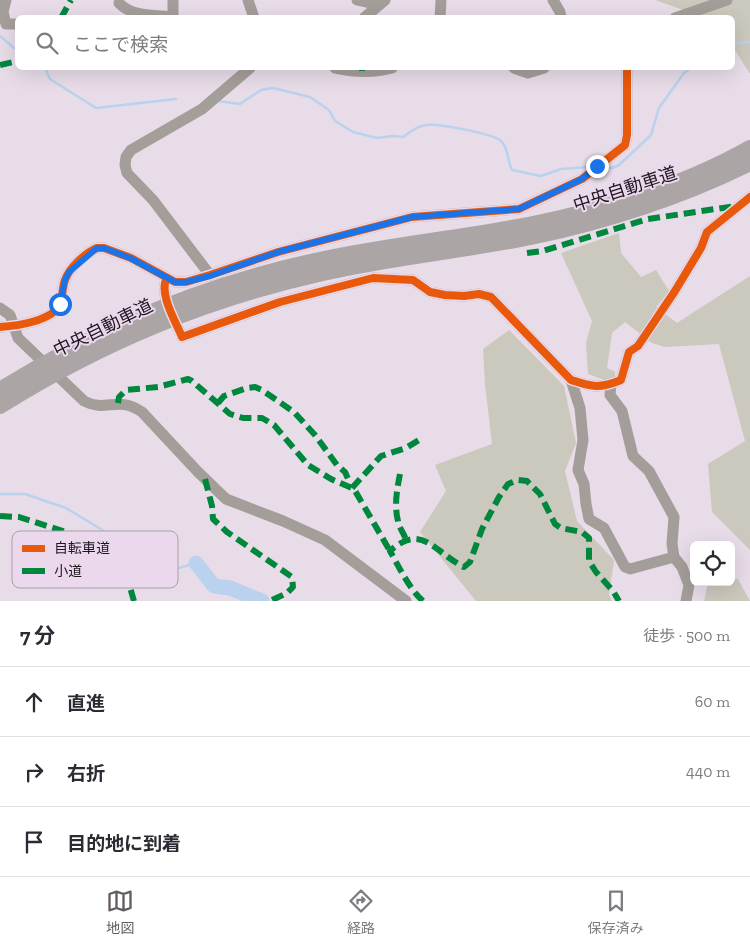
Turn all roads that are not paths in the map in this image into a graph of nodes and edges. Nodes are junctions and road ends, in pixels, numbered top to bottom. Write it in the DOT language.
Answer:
graph roads {
  1 [pos="6,0"];
  2 [pos="174,0"];
  3 [pos="248,0"];
  4 [pos="357,0"];
  5 [pos="441,0"];
  6 [pos="553,0"];
  7 [pos="727,0"];
  8 [pos="382,2"];
  9 [pos="119,3"];
  10 [pos="154,15"];
  11 [pos="173,15"];
  12 [pos="253,15"];
  13 [pos="367,15"];
  14 [pos="440,15"];
  15 [pos="560,15"];
  16 [pos="684,15"];
  17 [pos="15,24"];
  18 [pos="248,70"];
  19 [pos="353,70"];
  20 [pos="381,70"];
  21 [pos="520,70"];
  22 [pos="538,70"];
  23 [pos="627,70"];
  24 [pos="750,148"];
  25 [pos="750,163"];
  26 [pos="750,197"];
  27 [pos="210,276"];
  28 [pos="167,278"];
  29 [pos="0,308"];
  30 [pos="0,327"];
  31 [pos="17,332"];
  32 [pos="570,380"];
  33 [pos="611,384"];
  34 [pos="0,390"];
  35 [pos="0,406"];
  36 [pos="674,557"];
  37 [pos="406,601"];
  38 [pos="686,601"];
  1 -- 17 [label="street"];
  2 -- 11 [label="street"];
  3 -- 12 [label="street"];
  4 -- 8 [label="street"];
  5 -- 14 [label="street"];
  6 -- 15 [label="street"];
  7 -- 16 [label="street"];
  8 -- 13 [label="street"];
  9 -- 10 [label="street"];
  18 -- 27 [label="street"];
  19 -- 20 [label="street"];
  21 -- 22 [label="street"];
  23 -- 27 [label="street"];
  24 -- 34 [label="highway, 中央自動車道"];
  25 -- 35 [label="highway, 中央自動車道"];
  26 -- 33 [label="street"];
  27 -- 28 [label="street"];
  28 -- 31 [label="street"];
  28 -- 32 [label="street"];
  29 -- 31 [label="street"];
  30 -- 31 [label="street"];
  31 -- 37 [label="street"];
  32 -- 33 [label="street"];
  32 -- 36 [label="street"];
  33 -- 36 [label="street"];
  36 -- 38 [label="street"];
}
